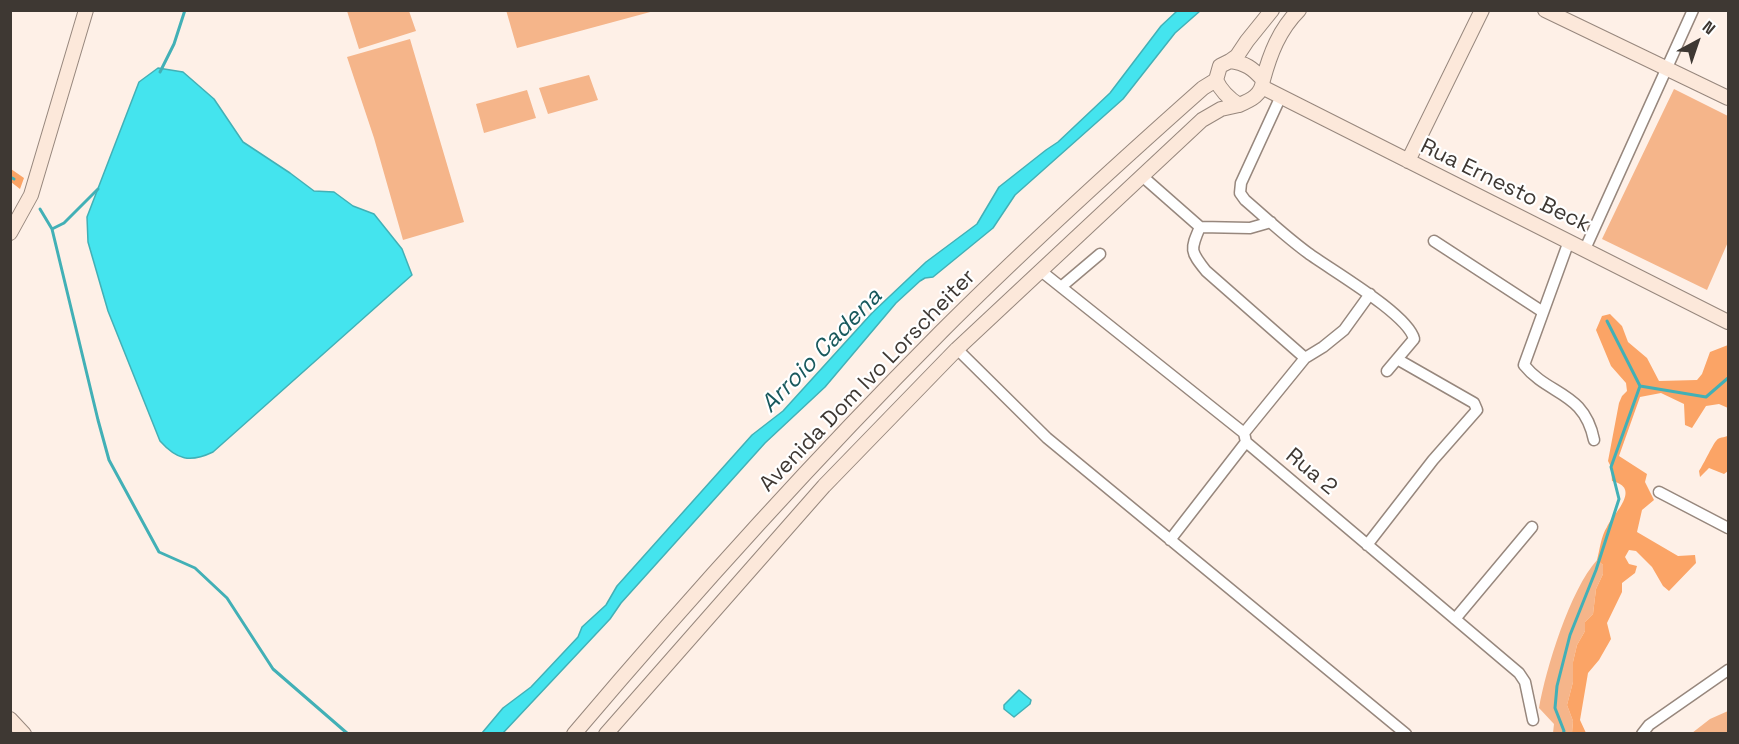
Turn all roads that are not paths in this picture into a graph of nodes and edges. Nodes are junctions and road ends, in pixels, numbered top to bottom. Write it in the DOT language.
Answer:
graph roads {
  1 [pos="86,10"];
  2 [pos="1272,10"];
  3 [pos="1299,10"];
  4 [pos="1482,10"];
  5 [pos="1545,10"];
  6 [pos="1693,10"];
  7 [pos="1230,61"];
  8 [pos="1666,68"];
  9 [pos="1216,80"];
  10 [pos="1262,84"];
  11 [pos="1281,96"];
  12 [pos="1728,98"];
  13 [pos="1239,105"];
  14 [pos="1408,161"];
  15 [pos="1142,176"];
  16 [pos="1271,222"];
  17 [pos="1200,227"];
  18 [pos="10,233"];
  19 [pos="1434,241"];
  20 [pos="1569,241"];
  21 [pos="1585,249"];
  22 [pos="1100,254"];
  23 [pos="1041,271"];
  24 [pos="1061,287"];
  25 [pos="1370,294"];
  26 [pos="1543,312"];
  27 [pos="1728,319"];
  28 [pos="957,349"];
  29 [pos="1305,358"];
  30 [pos="1397,359"];
  31 [pos="1387,371"];
  32 [pos="1245,438"];
  33 [pos="1594,440"];
  34 [pos="1659,492"];
  35 [pos="1532,527"];
  36 [pos="1728,528"];
  37 [pos="1170,540"];
  38 [pos="1367,545"];
  39 [pos="1455,619"];
  40 [pos="1728,670"];
  41 [pos="10,719"];
  42 [pos="1533,720"];
  43 [pos="24,734"];
  44 [pos="574,734"];
  45 [pos="606,734"];
  46 [pos="1406,734"];
  47 [pos="1642,734"];
  1 -- 18 [label="main road"];
  2 -- 7 [label="main road, Avenida Dom Ivo Lorscheiter"];
  3 -- 10 [label="main road"];
  4 -- 14 [label="main road"];
  5 -- 8 [label="main road"];
  6 -- 8 [label="street"];
  7 -- 9 [label="main road, Avenida Dom Ivo Lorscheiter"];
  7 -- 10 [label="main road"];
  8 -- 12 [label="main road"];
  8 -- 21 [label="street"];
  9 -- 13 [label="main road"];
  9 -- 44 [label="main road, Avenida Dom Ivo Lorscheiter"];
  10 -- 11 [label="main road, Rua Ernesto Beck"];
  10 -- 13 [label="main road, Avenida Dom Ivo Lorscheiter"];
  11 -- 14 [label="main road, Rua Ernesto Beck"];
  11 -- 16 [label="street"];
  13 -- 15 [label="main road, Avenida Dom Ivo Lorscheiter"];
  14 -- 20 [label="main road, Rua Ernesto Beck"];
  15 -- 17 [label="street"];
  15 -- 23 [label="main road, Avenida Dom Ivo Lorscheiter"];
  16 -- 17 [label="street"];
  16 -- 25 [label="street"];
  17 -- 29 [label="street"];
  19 -- 26 [label="street"];
  20 -- 21 [label="main road, Rua Ernesto Beck"];
  20 -- 26 [label="street"];
  21 -- 27 [label="main road, Rua Ernesto Beck"];
  22 -- 24 [label="street"];
  23 -- 24 [label="street, Rua 2"];
  23 -- 28 [label="main road, Avenida Dom Ivo Lorscheiter"];
  24 -- 32 [label="street, Rua 2"];
  25 -- 29 [label="street"];
  25 -- 30 [label="street"];
  26 -- 33 [label="street"];
  28 -- 37 [label="street"];
  28 -- 45 [label="main road, Avenida Dom Ivo Lorscheiter"];
  29 -- 32 [label="street"];
  30 -- 31 [label="street"];
  30 -- 38 [label="street"];
  32 -- 37 [label="street"];
  32 -- 38 [label="street, Rua 2"];
  34 -- 36 [label="street"];
  35 -- 39 [label="street"];
  37 -- 46 [label="street"];
  38 -- 39 [label="street, Rua 2"];
  39 -- 42 [label="street, Rua 2"];
  40 -- 47 [label="street"];
  41 -- 43 [label="main road"];
}
